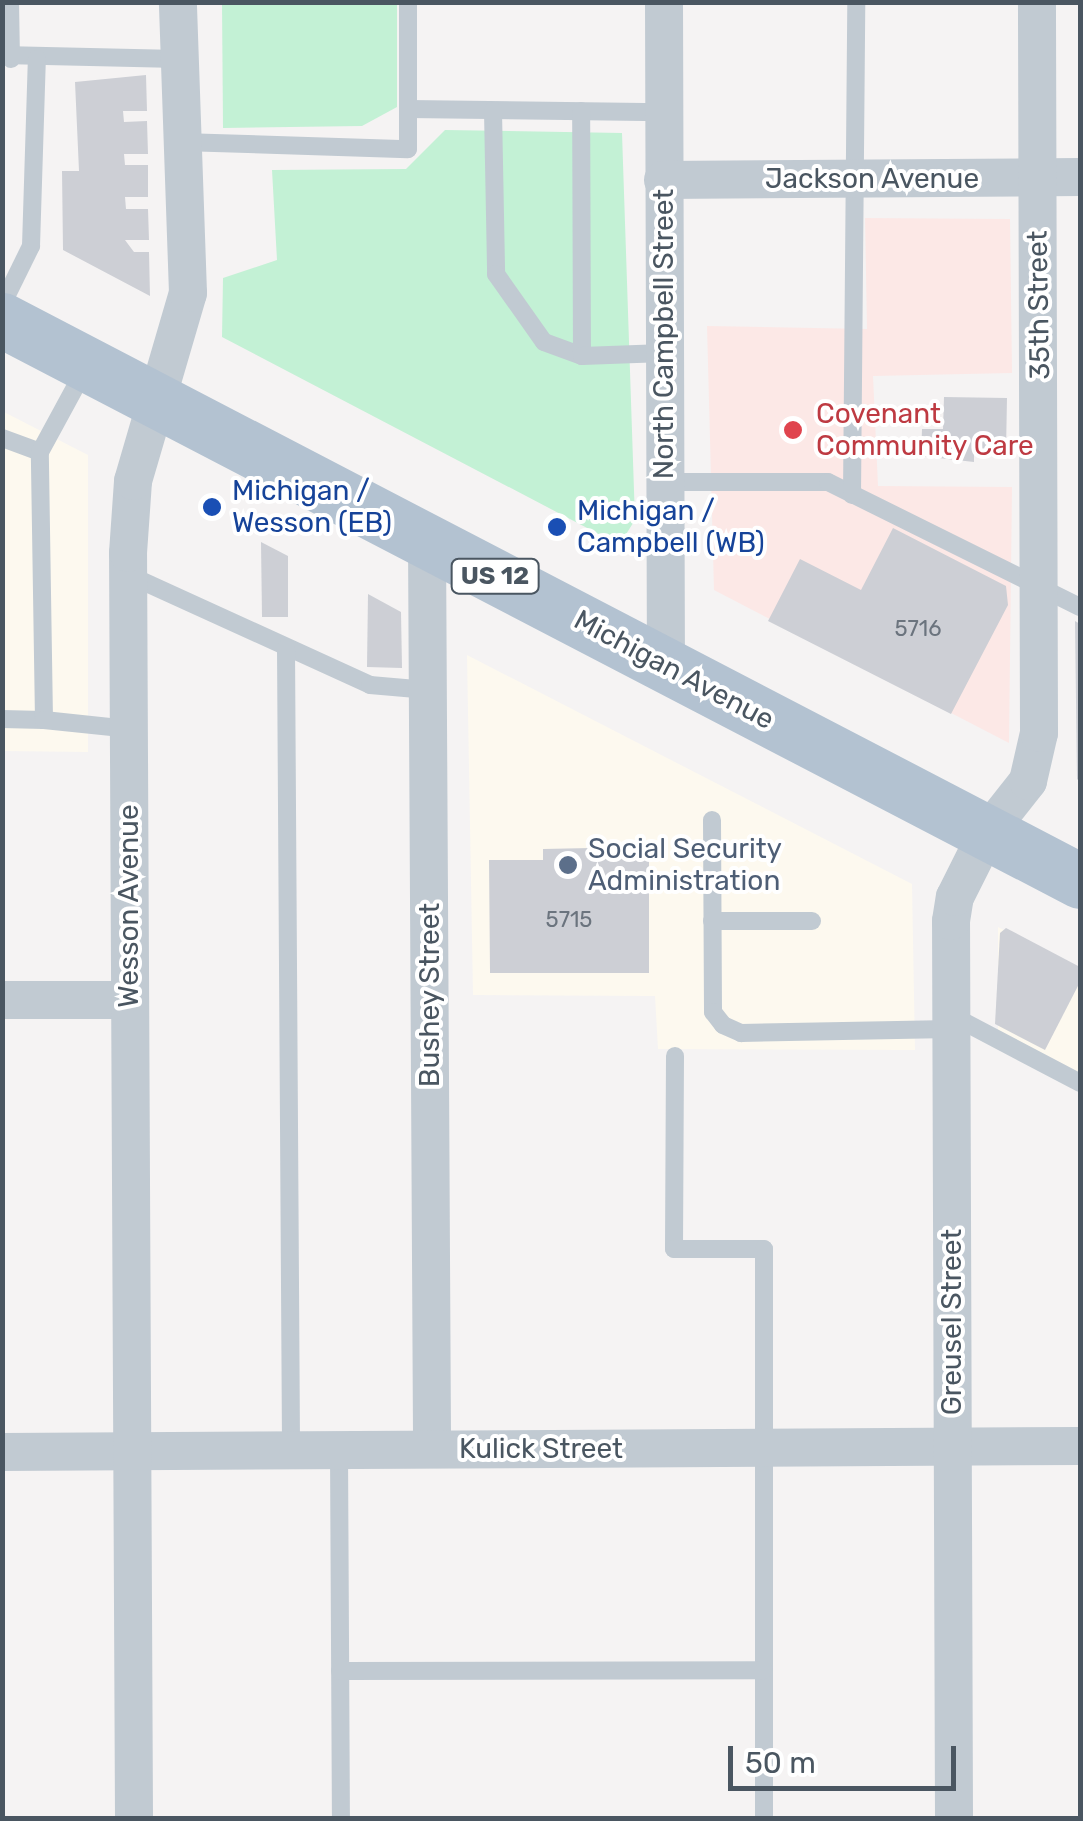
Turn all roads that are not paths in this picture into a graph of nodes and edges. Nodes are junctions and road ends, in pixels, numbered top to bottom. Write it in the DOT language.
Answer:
graph roads {
  1 [pos="10,2"];
  2 [pos="178,2"];
  3 [pos="408,2"];
  4 [pos="664,2"];
  5 [pos="856,2"];
  6 [pos="1038,2"];
  7 [pos="7,57"];
  8 [pos="178,58"];
  9 [pos="37,59"];
  10 [pos="408,109"];
  11 [pos="494,111"];
  12 [pos="582,111"];
  13 [pos="664,112"];
  14 [pos="178,142"];
  15 [pos="1038,177"];
  16 [pos="1080,177"];
  17 [pos="664,180"];
  18 [pos="857,180"];
  19 [pos="2,304"];
  20 [pos="2,320"];
  21 [pos="664,353"];
  22 [pos="582,356"];
  23 [pos="87,364"];
  24 [pos="155,400"];
  25 [pos="2,438"];
  26 [pos="40,452"];
  27 [pos="665,482"];
  28 [pos="852,495"];
  29 [pos="427,541"];
  30 [pos="128,575"];
  31 [pos="1042,586"];
  32 [pos="1080,607"];
  33 [pos="286,648"];
  34 [pos="666,666"];
  35 [pos="428,690"];
  36 [pos="2,719"];
  37 [pos="44,720"];
  38 [pos="128,729"];
  39 [pos="712,820"];
  40 [pos="987,833"];
  41 [pos="1080,881"];
  42 [pos="812,921"];
  43 [pos="712,922"];
  44 [pos="2,1000"];
  45 [pos="130,1000"];
  46 [pos="951,1022"];
  47 [pos="675,1056"];
  48 [pos="1080,1083"];
  49 [pos="953,1446"];
  50 [pos="1080,1446"];
  51 [pos="766,1447"];
  52 [pos="432,1449"];
  53 [pos="290,1450"];
  54 [pos="339,1450"];
  55 [pos="2,1452"];
  56 [pos="133,1452"];
  57 [pos="340,1670"];
  58 [pos="764,1670"];
  59 [pos="134,1818"];
  60 [pos="340,1818"];
  61 [pos="764,1818"];
  62 [pos="954,1818"];
  1 -- 7 [label="lane"];
  2 -- 8 [label="street, Wesson Avenue"];
  3 -- 10 [label="lane"];
  4 -- 13 [label="street, North Campbell Street"];
  5 -- 18 [label="lane"];
  6 -- 15 [label="street, 35th Street"];
  7 -- 9 [label="lane"];
  8 -- 9 [label="lane"];
  8 -- 14 [label="street, Wesson Avenue"];
  9 -- 19 [label="lane"];
  10 -- 11 [label="lane"];
  10 -- 14 [label="lane"];
  11 -- 12 [label="lane"];
  11 -- 22 [label="lane"];
  12 -- 13 [label="lane"];
  12 -- 22 [label="lane"];
  13 -- 17 [label="street, North Campbell Street"];
  14 -- 24 [label="street, Wesson Avenue"];
  15 -- 16 [label="street, Jackson Avenue"];
  15 -- 18 [label="street, Jackson Avenue"];
  15 -- 31 [label="street, 35th Street"];
  17 -- 18 [label="street, Jackson Avenue"];
  17 -- 21 [label="street, North Campbell Street"];
  18 -- 28 [label="lane"];
  20 -- 23 [label="main road, Michigan Avenue / US 12"];
  21 -- 22 [label="lane"];
  21 -- 27 [label="street, North Campbell Street"];
  23 -- 24 [label="main road, Michigan Avenue / US 12"];
  23 -- 26 [label="lane"];
  24 -- 29 [label="main road, Michigan Avenue / US 12"];
  24 -- 30 [label="street, Wesson Avenue"];
  25 -- 26 [label="lane"];
  26 -- 37 [label="lane"];
  27 -- 28 [label="lane"];
  27 -- 34 [label="street, North Campbell Street"];
  28 -- 31 [label="lane"];
  29 -- 34 [label="main road, Michigan Avenue / US 12"];
  29 -- 35 [label="street, Bushey Street"];
  30 -- 33 [label="lane"];
  30 -- 38 [label="street, Wesson Avenue"];
  31 -- 32 [label="lane"];
  31 -- 40 [label="street, 35th Street"];
  33 -- 35 [label="lane"];
  33 -- 53 [label="lane"];
  34 -- 40 [label="main road, Michigan Avenue / US 12"];
  35 -- 52 [label="street, Bushey Street"];
  36 -- 37 [label="lane"];
  37 -- 38 [label="lane"];
  38 -- 45 [label="street, Wesson Avenue"];
  39 -- 43 [label="lane"];
  40 -- 41 [label="main road, Michigan Avenue / US 12"];
  40 -- 46 [label="street, Greusel Street"];
  42 -- 43 [label="lane"];
  43 -- 46 [label="lane"];
  44 -- 45 [label="street"];
  45 -- 56 [label="street, Wesson Avenue"];
  46 -- 48 [label="lane"];
  46 -- 49 [label="street, Greusel Street"];
  47 -- 51 [label="lane"];
  49 -- 50 [label="street, Kulick Street"];
  49 -- 51 [label="street, Kulick Street"];
  49 -- 62 [label="street, Greusel Street"];
  51 -- 52 [label="street, Kulick Street"];
  51 -- 58 [label="lane"];
  52 -- 54 [label="street, Kulick Street"];
  53 -- 54 [label="street, Kulick Street"];
  53 -- 56 [label="street, Kulick Street"];
  54 -- 57 [label="lane"];
  55 -- 56 [label="street, Kulick Street"];
  56 -- 59 [label="street, Wesson Avenue"];
  57 -- 58 [label="lane"];
  57 -- 60 [label="lane"];
  58 -- 61 [label="lane"];
}
